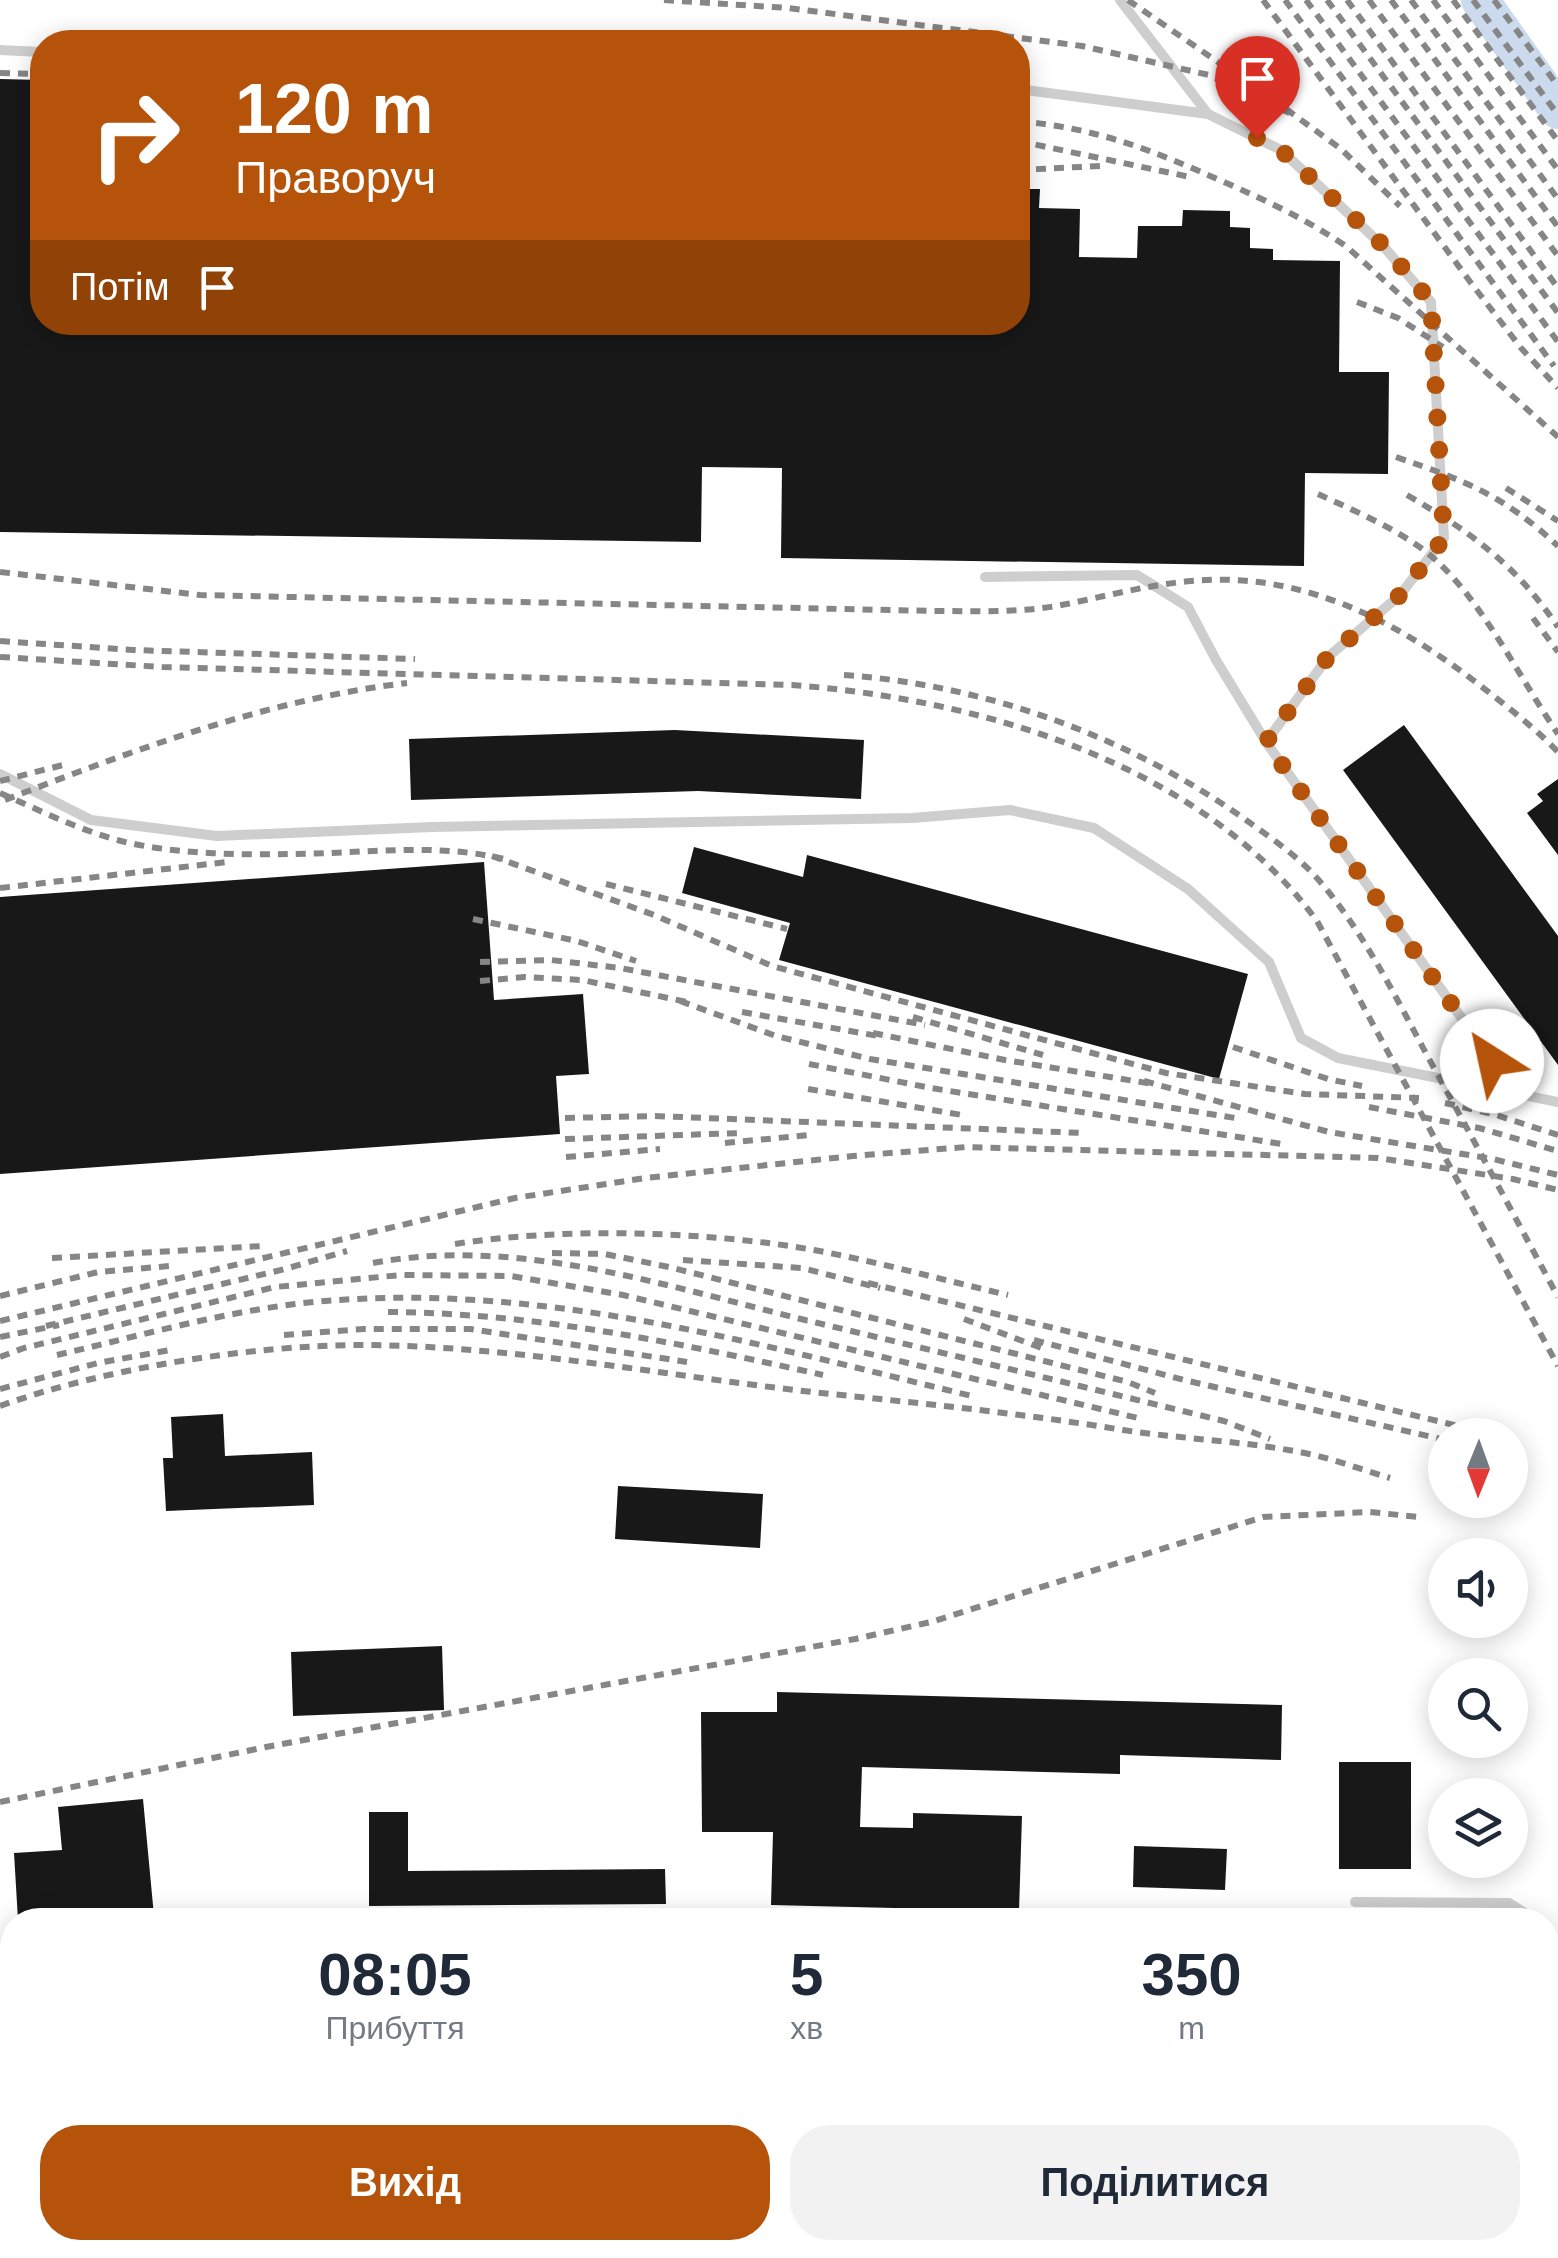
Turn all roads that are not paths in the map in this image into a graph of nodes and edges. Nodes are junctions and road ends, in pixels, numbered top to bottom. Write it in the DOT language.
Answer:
graph roads {
  1 [pos="1120,0"];
  2 [pos="0,50"];
  3 [pos="30,51"];
  4 [pos="1030,92"];
  5 [pos="1208,114"];
  6 [pos="984,578"];
  7 [pos="1266,742"];
  8 [pos="0,774"];
  9 [pos="1514,1093"];
  10 [pos="1558,1102"];
  11 [pos="1355,1902"];
  12 [pos="1518,1908"];
  1 -- 5 [label="lane"];
  2 -- 3 [label="lane"];
  4 -- 5 [label="lane"];
  5 -- 7 [label="lane"];
  6 -- 7 [label="lane"];
  7 -- 9 [label="lane"];
  8 -- 9 [label="lane"];
  9 -- 10 [label="lane"];
  11 -- 12 [label="lane"];
}
